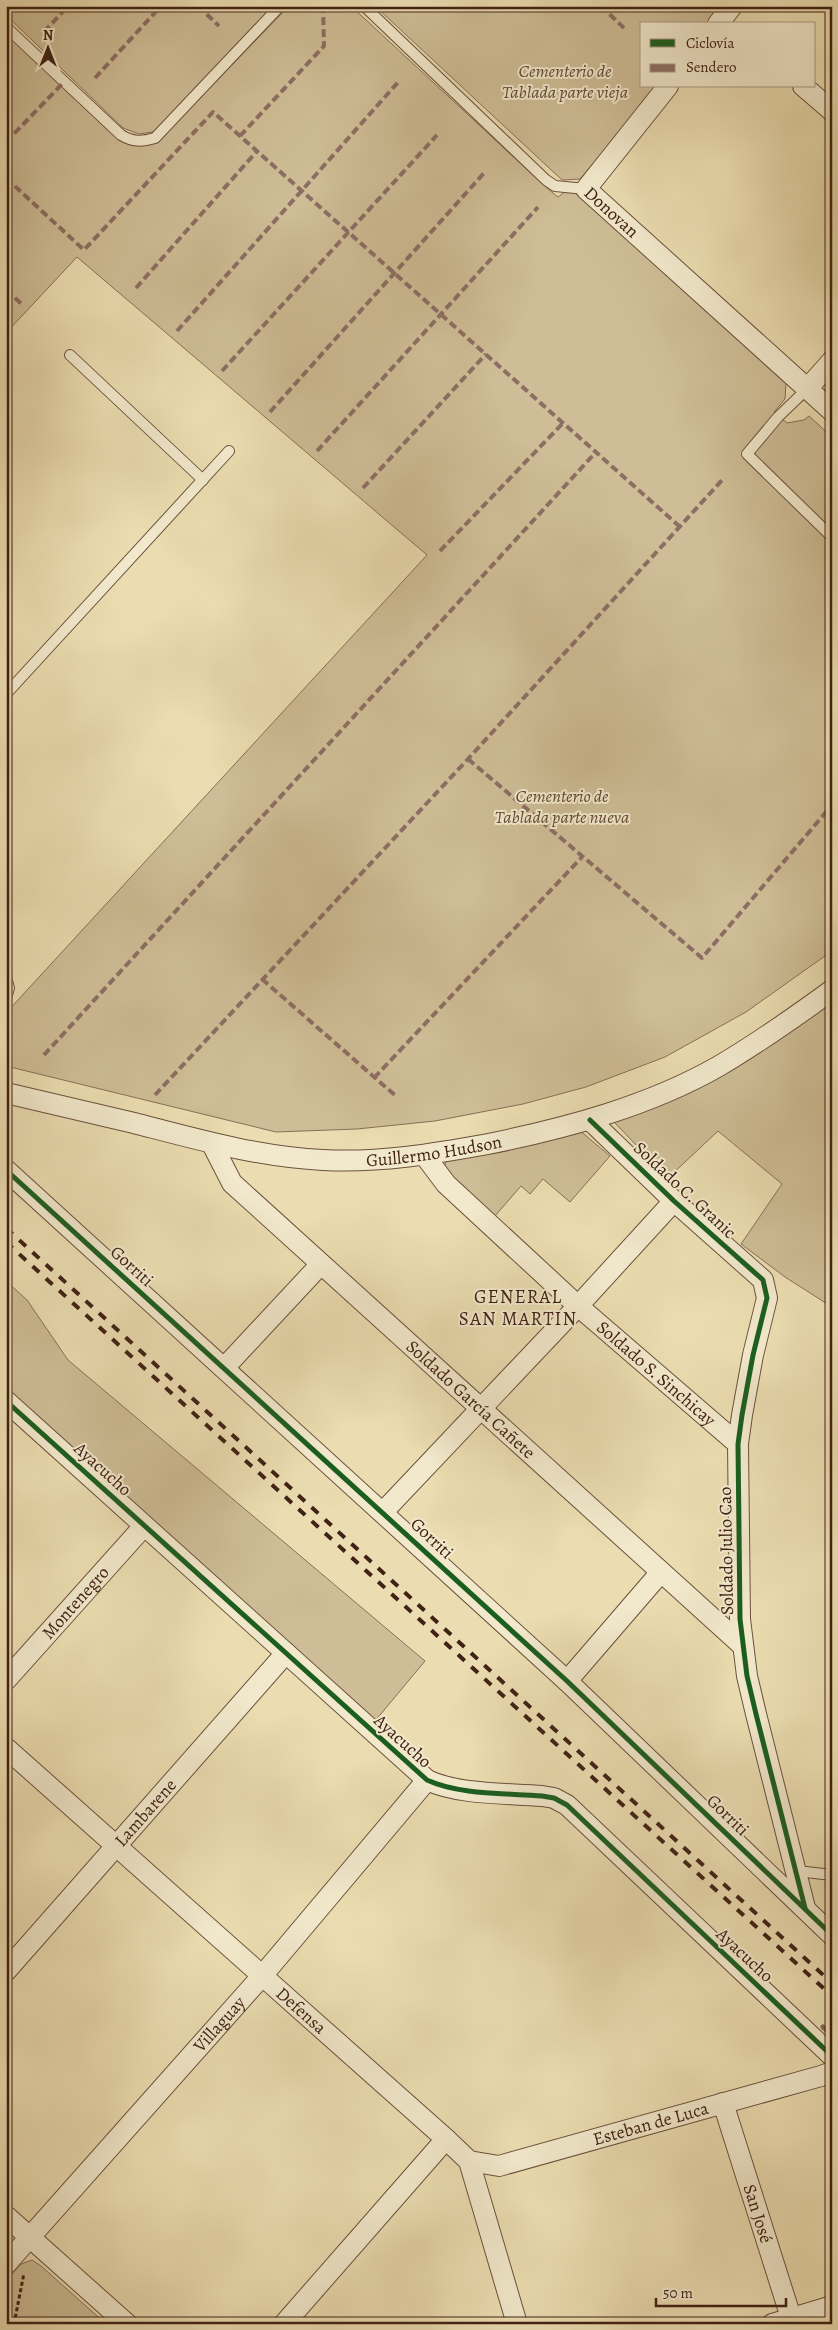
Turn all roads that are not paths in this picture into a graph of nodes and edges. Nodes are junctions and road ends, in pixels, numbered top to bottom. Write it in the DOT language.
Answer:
graph roads {
  1 [pos="280,6"];
  2 [pos="364,6"];
  3 [pos="6,27"];
  4 [pos="666,88"];
  5 [pos="805,88"];
  6 [pos="832,111"];
  7 [pos="586,189"];
  8 [pos="70,355"];
  9 [pos="832,361"];
  10 [pos="807,389"];
  11 [pos="832,411"];
  12 [pos="229,451"];
  13 [pos="202,480"];
  14 [pos="832,537"];
  15 [pos="6,694"];
  16 [pos="6,977"];
  17 [pos="832,990"];
  18 [pos="6,998"];
  19 [pos="6,1093"];
  20 [pos="590,1120"];
  21 [pos="212,1144"];
  22 [pos="425,1156"];
  23 [pos="6,1170"];
  24 [pos="674,1200"];
  25 [pos="321,1264"];
  26 [pos="763,1280"];
  27 [pos="578,1306"];
  28 [pos="224,1368"];
  29 [pos="6,1401"];
  30 [pos="481,1409"];
  31 [pos="738,1444"];
  32 [pos="383,1512"];
  33 [pos="144,1526"];
  34 [pos="661,1572"];
  35 [pos="743,1646"];
  36 [pos="286,1653"];
  37 [pos="6,1680"];
  38 [pos="566,1681"];
  39 [pos="6,1748"];
  40 [pos="427,1780"];
  41 [pos="116,1845"];
  42 [pos="797,1875"];
  43 [pos="832,1875"];
  44 [pos="805,1908"];
  45 [pos="832,1935"];
  46 [pos="6,1971"];
  47 [pos="262,1976"];
  48 [pos="832,2056"];
  49 [pos="832,2072"];
  50 [pos="723,2103"];
  51 [pos="446,2139"];
  52 [pos="469,2162"];
  53 [pos="6,2216"];
  54 [pos="31,2237"];
  55 [pos="16,2265"];
  56 [pos="832,2306"];
  57 [pos="792,2321"];
  58 [pos="127,2324"];
  59 [pos="284,2324"];
  60 [pos="517,2324"];
  61 [pos="772,2324"];
  1 -- 3 [label="lane"];
  2 -- 7 [label="lane, Donovan"];
  4 -- 7 [label="street"];
  5 -- 6 [label="street"];
  7 -- 10 [label="street, Donovan"];
  8 -- 13 [label="lane"];
  9 -- 10 [label="street"];
  10 -- 11 [label="street, Donovan"];
  10 -- 14 [label="lane"];
  12 -- 13 [label="lane"];
  13 -- 15 [label="lane"];
  16 -- 18 [label="lane"];
  17 -- 20 [label="street, Guillermo Hudson"];
  19 -- 21 [label="street, Guillermo Hudson"];
  20 -- 22 [label="street, Guillermo Hudson"];
  20 -- 24 [label="street, Soldado C. Granic"];
  21 -- 22 [label="street, Guillermo Hudson"];
  21 -- 25 [label="street, Soldado García Cañete"];
  22 -- 27 [label="street, Soldado S. Sinchicay"];
  23 -- 28 [label="street, Gorriti"];
  24 -- 26 [label="street, Soldado C. Granic"];
  24 -- 27 [label="street"];
  25 -- 28 [label="street"];
  25 -- 30 [label="street, Soldado García Cañete"];
  26 -- 31 [label="street, Soldado Julio Cao"];
  27 -- 30 [label="street"];
  27 -- 31 [label="street, Soldado S. Sinchicay"];
  28 -- 32 [label="street, Gorriti"];
  29 -- 33 [label="street, Ayacucho"];
  30 -- 32 [label="street"];
  30 -- 34 [label="street, Soldado García Cañete"];
  31 -- 35 [label="street, Soldado Julio Cao"];
  32 -- 38 [label="street, Gorriti"];
  33 -- 36 [label="street, Ayacucho"];
  33 -- 37 [label="street, Montenegro"];
  34 -- 35 [label="street, Soldado García Cañete"];
  34 -- 38 [label="street"];
  35 -- 42 [label="street, Soldado Julio Cao"];
  36 -- 40 [label="street, Ayacucho"];
  36 -- 41 [label="street, Lambarene"];
  38 -- 44 [label="street, Gorriti"];
  39 -- 41 [label="street, Defensa"];
  40 -- 47 [label="street, Villaguay"];
  40 -- 48 [label="street, Ayacucho"];
  41 -- 46 [label="street, Lambarene"];
  41 -- 47 [label="street, Defensa"];
  42 -- 43 [label="lane"];
  42 -- 44 [label="street, Soldado Julio Cao"];
  44 -- 45 [label="street, Gorriti"];
  47 -- 51 [label="street, Defensa"];
  47 -- 54 [label="street, Villaguay"];
  49 -- 50 [label="street, Esteban de Luca"];
  50 -- 52 [label="street, Esteban de Luca"];
  50 -- 57 [label="street, San José"];
  51 -- 52 [label="street, Defensa"];
  51 -- 59 [label="street"];
  52 -- 60 [label="street, Defensa"];
  53 -- 54 [label="street"];
  54 -- 55 [label="street, Villaguay"];
  54 -- 58 [label="street"];
  56 -- 57 [label="street"];
  57 -- 61 [label="street"];
}
